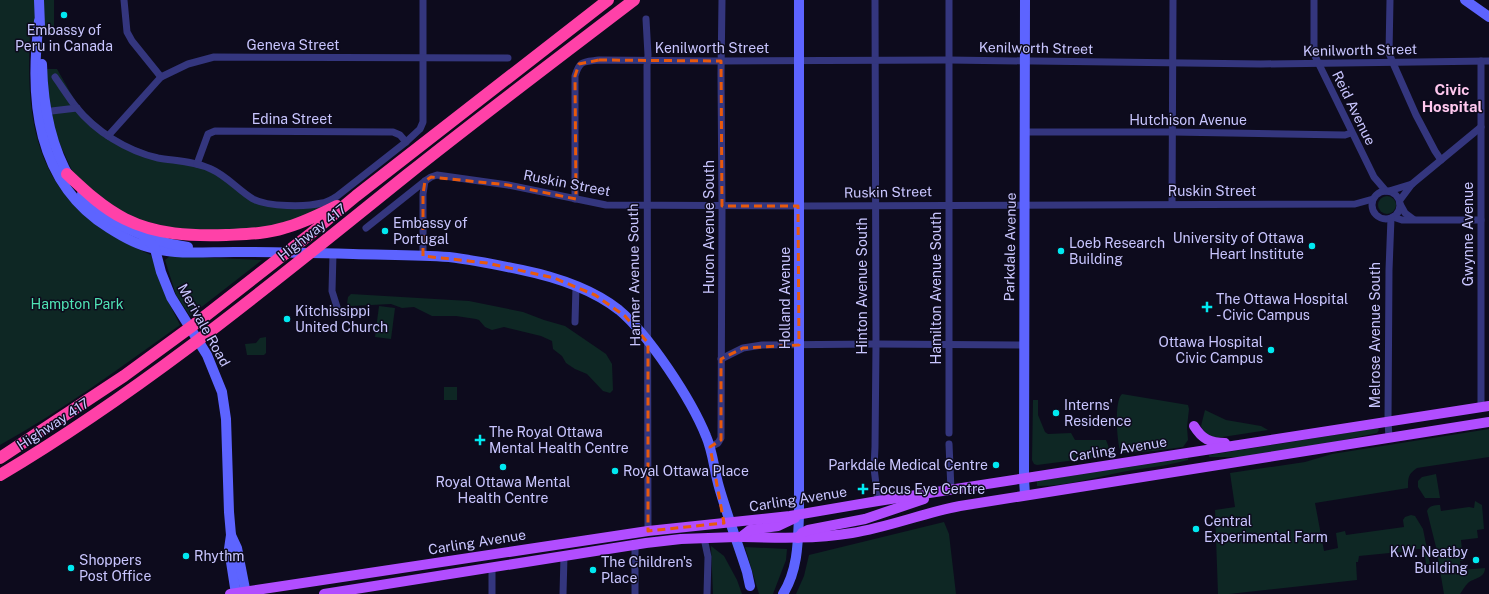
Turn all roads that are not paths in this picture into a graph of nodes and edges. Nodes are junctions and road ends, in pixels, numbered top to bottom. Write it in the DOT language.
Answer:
graph roads {
  1 [pos="39,0"];
  2 [pos="124,0"];
  3 [pos="423,0"];
  4 [pos="608,0"];
  5 [pos="634,0"];
  6 [pos="722,0"];
  7 [pos="799,0"];
  8 [pos="875,0"];
  9 [pos="949,0"];
  10 [pos="1025,0"];
  11 [pos="1173,0"];
  12 [pos="1314,0"];
  13 [pos="1390,0"];
  14 [pos="1468,1"];
  15 [pos="1489,17"];
  16 [pos="646,19"];
  17 [pos="423,58"];
  18 [pos="508,58"];
  19 [pos="949,60"];
  20 [pos="648,61"];
  21 [pos="799,61"];
  22 [pos="874,61"];
  23 [pos="1485,61"];
  24 [pos="721,62"];
  25 [pos="1025,62"];
  26 [pos="1173,63"];
  27 [pos="1318,63"];
  28 [pos="1393,63"];
  29 [pos="55,77"];
  30 [pos="161,77"];
  31 [pos="77,108"];
  32 [pos="42,112"];
  33 [pos="1481,127"];
  34 [pos="1025,132"];
  35 [pos="1173,132"];
  36 [pos="1351,134"];
  37 [pos="108,136"];
  38 [pos="406,142"];
  39 [pos="1441,160"];
  40 [pos="197,164"];
  41 [pos="67,174"];
  42 [pos="1374,177"];
  43 [pos="425,181"];
  44 [pos="1412,184"];
  45 [pos="1387,191"];
  46 [pos="356,196"];
  47 [pos="1374,198"];
  48 [pos="575,199"];
  49 [pos="1400,202"];
  50 [pos="949,204"];
  51 [pos="1172,204"];
  52 [pos="1355,204"];
  53 [pos="646,205"];
  54 [pos="875,205"];
  55 [pos="1025,205"];
  56 [pos="722,206"];
  57 [pos="798,206"];
  58 [pos="1374,211"];
  59 [pos="1379,217"];
  60 [pos="1392,218"];
  61 [pos="1413,219"];
  62 [pos="1481,220"];
  63 [pos="366,228"];
  64 [pos="1389,232"];
  65 [pos="144,237"];
  66 [pos="156,249"];
  67 [pos="220,251"];
  68 [pos="333,254"];
  69 [pos="423,256"];
  70 [pos="576,286"];
  71 [pos="336,307"];
  72 [pos="575,322"];
  73 [pos="648,343"];
  74 [pos="876,344"];
  75 [pos="799,345"];
  76 [pos="949,345"];
  77 [pos="1024,345"];
  78 [pos="721,359"];
  79 [pos="1485,407"];
  80 [pos="1388,421"];
  81 [pos="1489,422"];
  82 [pos="1194,426"];
  83 [pos="949,432"];
  84 [pos="1389,438"];
  85 [pos="1253,443"];
  86 [pos="949,444"];
  87 [pos="20,445"];
  88 [pos="710,447"];
  89 [pos="0,453"];
  90 [pos="0,458"];
  91 [pos="0,475"];
  92 [pos="1024,479"];
  93 [pos="951,490"];
  94 [pos="1025,495"];
  95 [pos="878,501"];
  96 [pos="799,515"];
  97 [pos="727,523"];
  98 [pos="648,531"];
  99 [pos="736,537"];
  100 [pos="704,538"];
  101 [pos="798,538"];
  102 [pos="574,542"];
  103 [pos="635,545"];
  104 [pos="576,554"];
  105 [pos="564,556"];
  106 [pos="492,567"];
  107 [pos="752,590"];
  108 [pos="239,593"];
  109 [pos="324,594"];
  110 [pos="492,594"];
  111 [pos="564,594"];
  112 [pos="635,594"];
  113 [pos="707,594"];
  114 [pos="784,594"];
  1 -- 32 [label="main road"];
  2 -- 30 [label="street"];
  3 -- 17 [label="street"];
  4 -- 46 [label="highway"];
  5 -- 91 [label="highway, Highway 417"];
  6 -- 24 [label="street, Huron Avenue South"];
  7 -- 21 [label="main road, Holland Avenue"];
  8 -- 22 [label="street, Hinton Avenue South"];
  9 -- 19 [label="street, Hamilton Avenue South"];
  10 -- 25 [label="main road, Parkdale Avenue"];
  11 -- 26 [label="street"];
  12 -- 27 [label="street, Reid Avenue"];
  13 -- 28 [label="street"];
  14 -- 15 [label="main road"];
  16 -- 20 [label="street, Harmer Avenue South"];
  17 -- 18 [label="street, Geneva Street"];
  17 -- 30 [label="street, Geneva Street"];
  17 -- 38 [label="street"];
  19 -- 22 [label="street, Kenilworth Street"];
  19 -- 25 [label="street, Kenilworth Street"];
  19 -- 50 [label="street, Hamilton Avenue South"];
  20 -- 24 [label="street, Kenilworth Street"];
  20 -- 48 [label="street, Kenilworth Street"];
  20 -- 53 [label="street, Harmer Avenue South"];
  21 -- 22 [label="street, Kenilworth Street"];
  21 -- 24 [label="street, Kenilworth Street"];
  21 -- 57 [label="main road, Holland Avenue"];
  22 -- 54 [label="street, Hinton Avenue South"];
  23 -- 28 [label="street, Kenilworth Street"];
  23 -- 33 [label="street, Gwynne Avenue"];
  24 -- 56 [label="street, Huron Avenue South"];
  25 -- 26 [label="street, Kenilworth Street"];
  25 -- 34 [label="main road, Parkdale Avenue"];
  26 -- 27 [label="street, Kenilworth Street"];
  26 -- 35 [label="street"];
  27 -- 28 [label="street, Kenilworth Street"];
  27 -- 36 [label="street, Reid Avenue"];
  28 -- 39 [label="street"];
  29 -- 31 [label="street"];
  30 -- 37 [label="street, Geneva Street"];
  31 -- 32 [label="street"];
  31 -- 37 [label="street"];
  32 -- 41 [label="main road"];
  32 -- 66 [label="main road"];
  33 -- 39 [label="street"];
  33 -- 62 [label="street, Gwynne Avenue"];
  34 -- 35 [label="street, Hutchison Avenue"];
  34 -- 55 [label="main road, Parkdale Avenue"];
  35 -- 36 [label="street, Hutchison Avenue"];
  35 -- 51 [label="street"];
  36 -- 42 [label="street, Reid Avenue"];
  37 -- 40 [label="street"];
  38 -- 40 [label="street, Edina Street"];
  38 -- 40 [label="street"];
  39 -- 44 [label="street"];
  41 -- 46 [label="highway"];
  41 -- 65 [label="main road"];
  42 -- 45 [label="street, Reid Avenue"];
  42 -- 47 [label="street, Reid Avenue"];
  43 -- 48 [label="street, Ruskin Street"];
  43 -- 63 [label="street, Ruskin Street"];
  43 -- 69 [label="street"];
  44 -- 45 [label="street"];
  44 -- 49 [label="street"];
  45 -- 47 [label="street"];
  45 -- 49 [label="street"];
  46 -- 87 [label="highway"];
  47 -- 52 [label="street, Ruskin Street"];
  47 -- 58 [label="street"];
  48 -- 53 [label="street, Ruskin Street"];
  49 -- 60 [label="street"];
  49 -- 61 [label="street"];
  50 -- 54 [label="street, Ruskin Street"];
  50 -- 55 [label="street, Ruskin Street"];
  50 -- 76 [label="street, Hamilton Avenue South"];
  51 -- 52 [label="street, Ruskin Street"];
  51 -- 55 [label="street, Ruskin Street"];
  52 -- 58 [label="street, Ruskin Street"];
  53 -- 56 [label="street, Ruskin Street"];
  53 -- 73 [label="street, Harmer Avenue South"];
  54 -- 57 [label="street, Ruskin Street"];
  54 -- 74 [label="street, Hinton Avenue South"];
  55 -- 77 [label="main road, Parkdale Avenue"];
  56 -- 57 [label="street, Ruskin Street"];
  56 -- 78 [label="street, Huron Avenue South"];
  57 -- 75 [label="main road, Holland Avenue"];
  58 -- 59 [label="street"];
  59 -- 60 [label="street"];
  59 -- 64 [label="street"];
  60 -- 61 [label="street"];
  60 -- 64 [label="street, Melrose Avenue South"];
  61 -- 62 [label="street"];
  62 -- 79 [label="street, Gwynne Avenue"];
  64 -- 80 [label="street, Melrose Avenue South"];
  65 -- 66 [label="main road"];
  65 -- 67 [label="main road"];
  66 -- 67 [label="main road"];
  66 -- 108 [label="main road, Merivale Road"];
  67 -- 68 [label="main road"];
  68 -- 69 [label="main road"];
  68 -- 71 [label="street"];
  69 -- 70 [label="main road"];
  70 -- 72 [label="street"];
  70 -- 73 [label="main road"];
  73 -- 88 [label="main road"];
  73 -- 98 [label="street, Harmer Avenue South"];
  74 -- 75 [label="street"];
  74 -- 76 [label="street"];
  74 -- 95 [label="street, Hinton Avenue South"];
  75 -- 78 [label="street"];
  75 -- 96 [label="main road, Holland Avenue"];
  76 -- 77 [label="street"];
  76 -- 83 [label="street, Hamilton Avenue South"];
  77 -- 92 [label="main road, Parkdale Avenue"];
  78 -- 88 [label="street, Huron Avenue South"];
  79 -- 80 [label="main road, Carling Avenue"];
  80 -- 84 [label="street, Melrose Avenue South"];
  80 -- 85 [label="main road, Carling Avenue"];
  81 -- 84 [label="main road, Carling Avenue"];
  82 -- 85 [label="main road"];
  84 -- 94 [label="main road, Carling Avenue"];
  85 -- 92 [label="main road, Carling Avenue"];
  86 -- 93 [label="street"];
  87 -- 89 [label="highway"];
  87 -- 90 [label="highway"];
  88 -- 97 [label="main road"];
  92 -- 93 [label="main road, Carling Avenue"];
  92 -- 94 [label="main road, Parkdale Avenue"];
  93 -- 95 [label="main road, Carling Avenue"];
  93 -- 101 [label="main road"];
  94 -- 101 [label="main road, Carling Avenue"];
  95 -- 96 [label="main road, Carling Avenue"];
  96 -- 97 [label="main road, Carling Avenue"];
  96 -- 99 [label="main road"];
  96 -- 101 [label="main road, Holland Avenue"];
  97 -- 98 [label="main road, Carling Avenue"];
  97 -- 99 [label="main road"];
  98 -- 102 [label="main road, Carling Avenue"];
  99 -- 100 [label="main road, Carling Avenue"];
  99 -- 101 [label="main road, Carling Avenue"];
  99 -- 107 [label="main road"];
  100 -- 103 [label="main road, Carling Avenue"];
  100 -- 113 [label="street"];
  101 -- 114 [label="main road, Holland Avenue"];
  102 -- 104 [label="main road"];
  102 -- 108 [label="main road, Carling Avenue"];
  103 -- 104 [label="main road, Carling Avenue"];
  103 -- 112 [label="street"];
  104 -- 105 [label="main road, Carling Avenue"];
  105 -- 106 [label="main road, Carling Avenue"];
  105 -- 111 [label="street"];
  106 -- 109 [label="main road, Carling Avenue"];
  106 -- 110 [label="street"];
}
